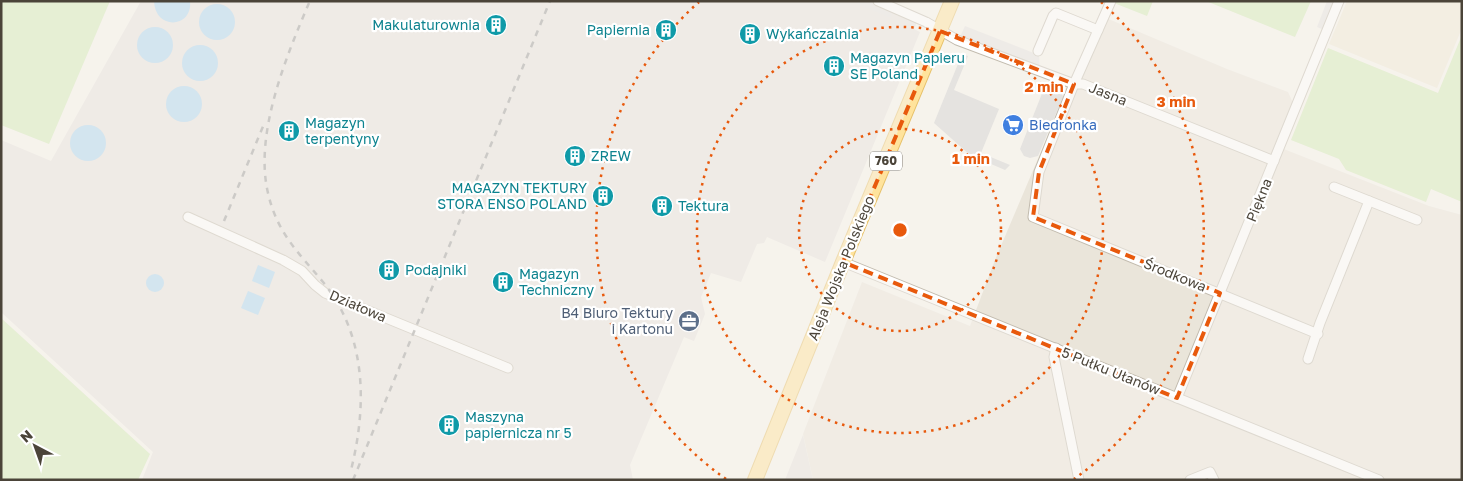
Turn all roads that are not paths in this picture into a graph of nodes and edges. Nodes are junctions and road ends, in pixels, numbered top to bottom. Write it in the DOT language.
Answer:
graph roads {
  1 [pos="878,1"];
  2 [pos="952,1"];
  3 [pos="1111,1"];
  4 [pos="1339,1"];
  5 [pos="1098,30"];
  6 [pos="940,31"];
  7 [pos="1038,51"];
  8 [pos="1074,84"];
  9 [pos="1274,161"];
  10 [pos="1334,187"];
  11 [pos="1369,201"];
  12 [pos="188,217"];
  13 [pos="1417,220"];
  14 [pos="843,262"];
  15 [pos="1220,293"];
  16 [pos="1318,334"];
  17 [pos="1056,348"];
  18 [pos="1308,359"];
  19 [pos="508,368"];
  20 [pos="1177,398"];
  21 [pos="755,480"];
  22 [pos="1079,480"];
  23 [pos="1190,480"];
  24 [pos="1214,480"];
  25 [pos="1379,480"];
  1 -- 6 [label="street, Jasna"];
  2 -- 6 [label="main road, Aleja Wojska Polskiego / 760"];
  3 -- 5 [label="street"];
  4 -- 9 [label="street, Piękna"];
  5 -- 7 [label="street"];
  5 -- 8 [label="street"];
  6 -- 8 [label="street, Jasna"];
  6 -- 14 [label="main road, Aleja Wojska Polskiego / 760"];
  8 -- 9 [label="street, Jasna"];
  8 -- 15 [label="street, Środkowa"];
  9 -- 15 [label="street, Piękna"];
  10 -- 11 [label="street"];
  11 -- 13 [label="street"];
  11 -- 16 [label="street"];
  12 -- 19 [label="street, Działowa"];
  14 -- 17 [label="street, 5 Pułku Ułanów"];
  14 -- 21 [label="main road, Aleja Wojska Polskiego / 760"];
  15 -- 16 [label="street, Środkowa"];
  15 -- 20 [label="street, Piękna"];
  16 -- 18 [label="street"];
  17 -- 20 [label="street, 5 Pułku Ułanów"];
  17 -- 22 [label="street"];
  20 -- 25 [label="street, 5 Pułku Ułanów"];
  23 -- 24 [label="street"];
}
